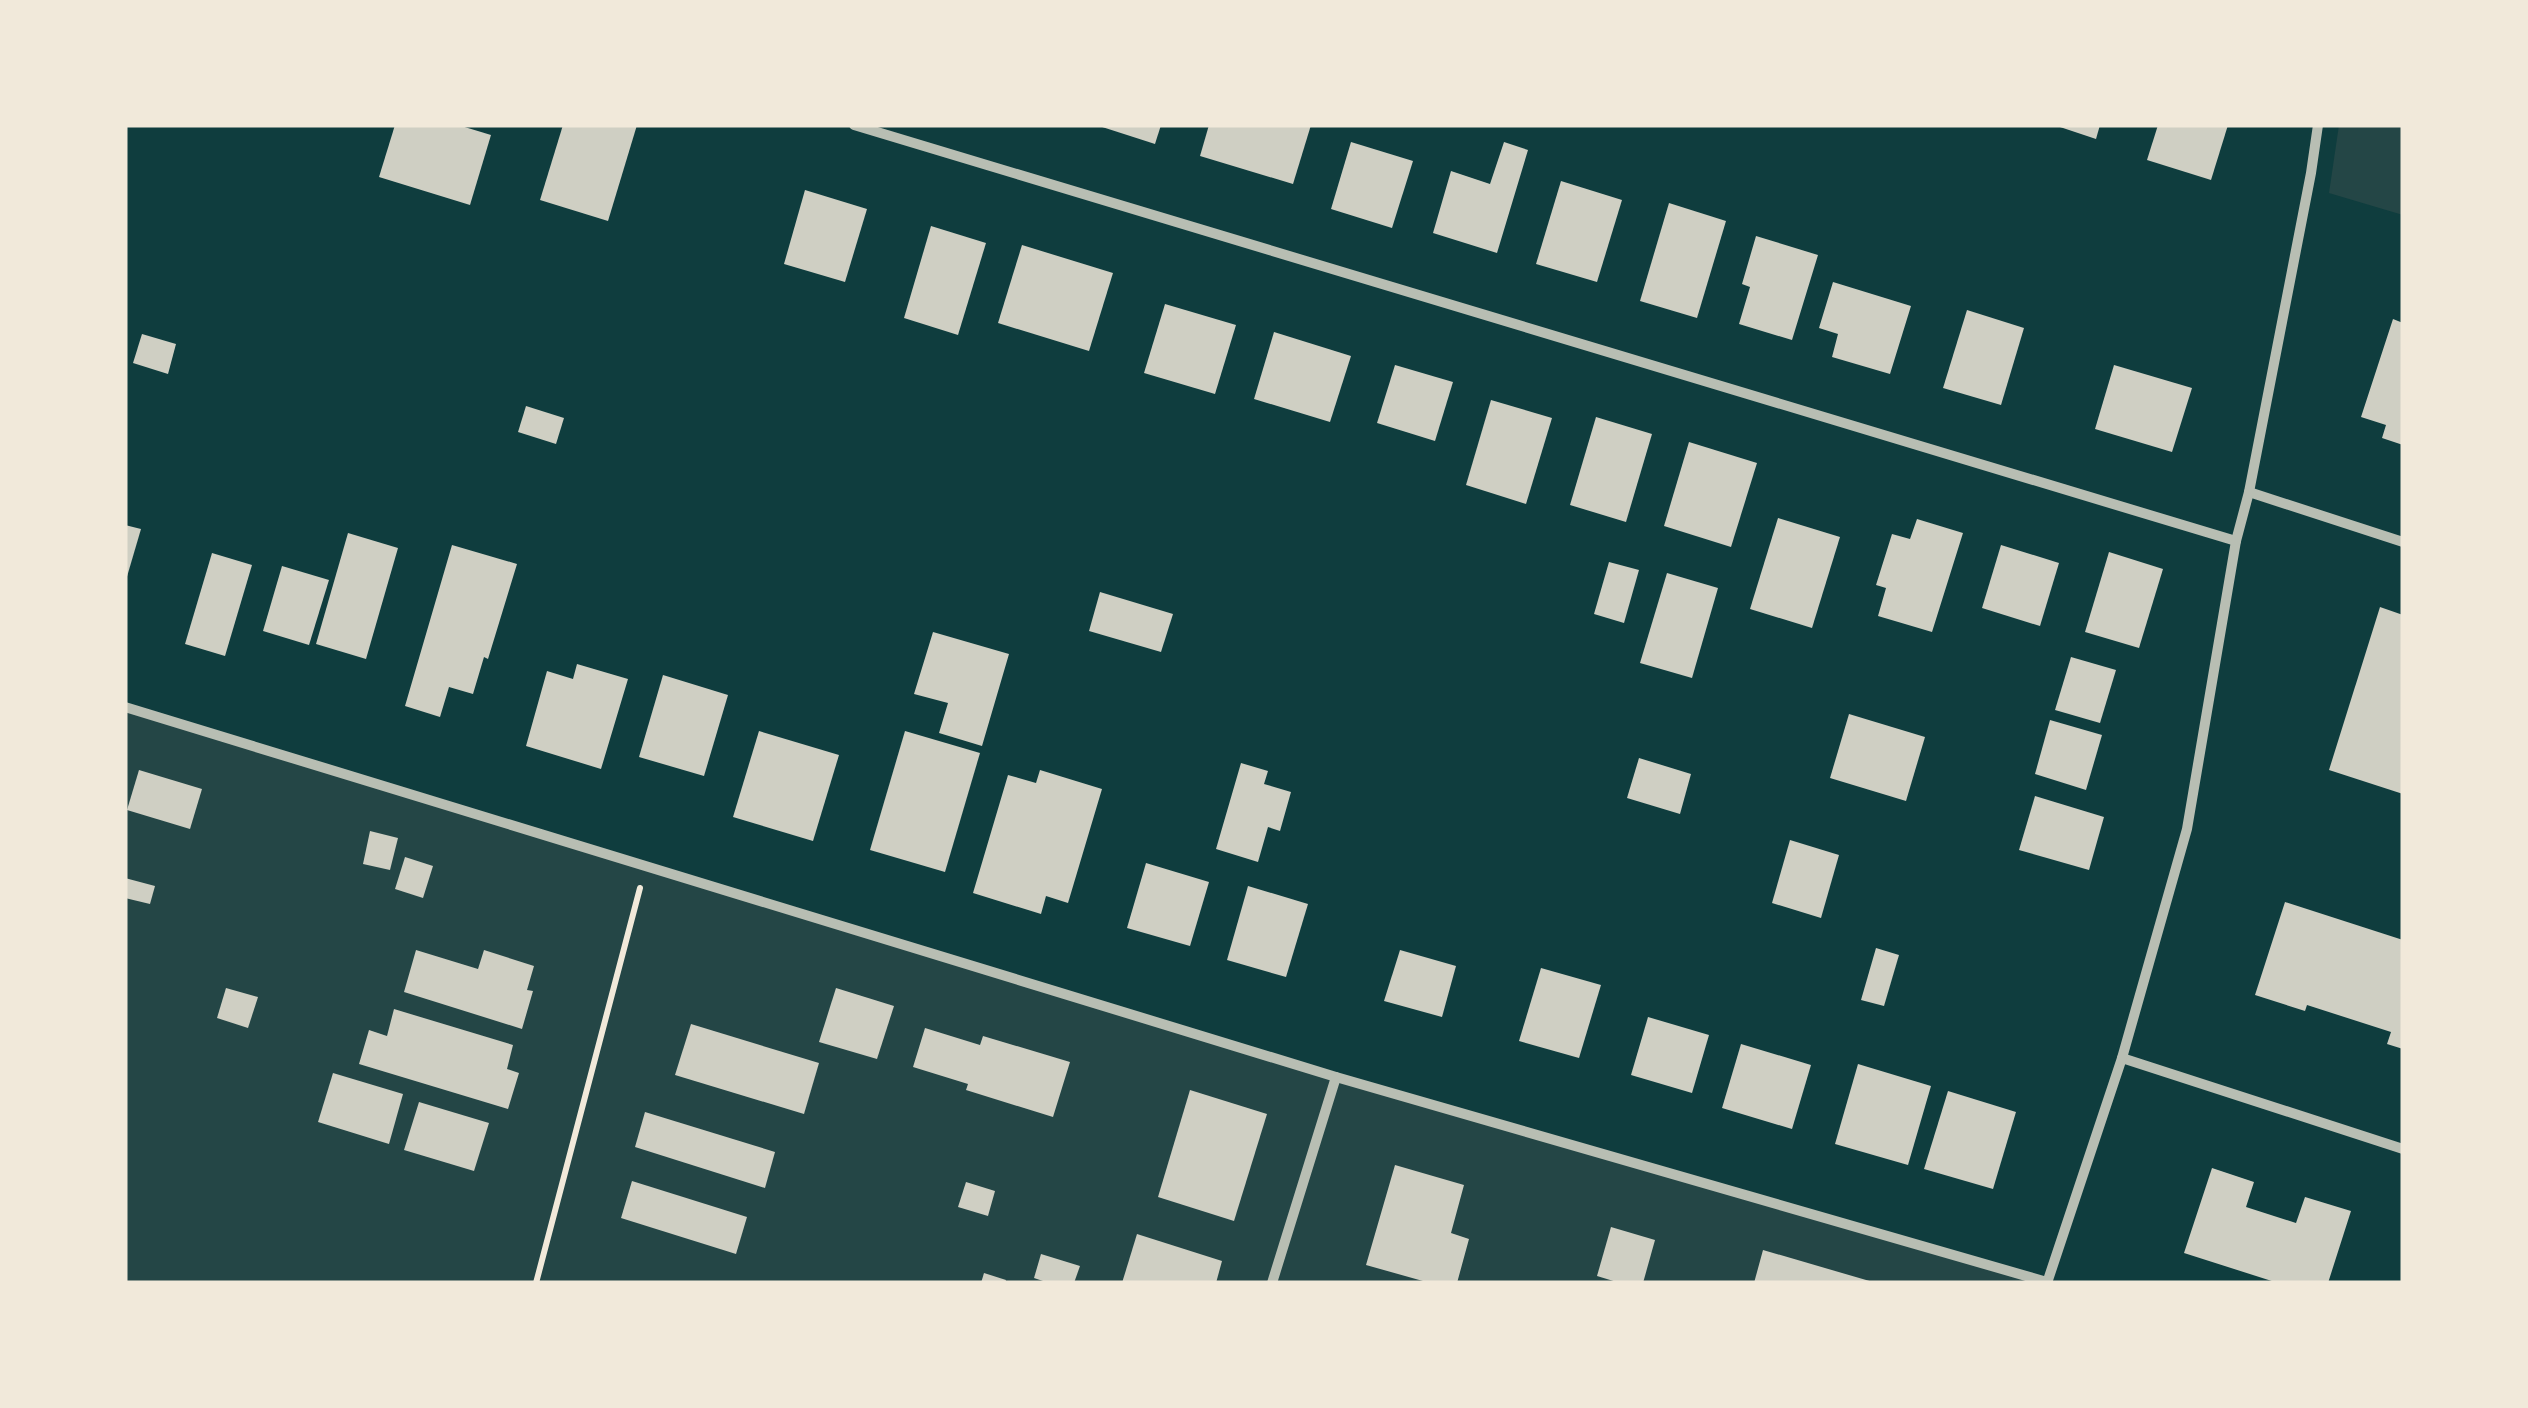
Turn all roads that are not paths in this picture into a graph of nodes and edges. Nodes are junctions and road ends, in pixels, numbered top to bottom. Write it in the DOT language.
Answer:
graph roads {
  1 [pos="854,125"];
  2 [pos="2318,125"];
  3 [pos="2249,492"];
  4 [pos="2236,541"];
  5 [pos="2403,542"];
  6 [pos="125,707"];
  7 [pos="2122,1058"];
  8 [pos="1336,1077"];
  9 [pos="2403,1149"];
  10 [pos="1272,1283"];
  11 [pos="2047,1283"];
  1 -- 4 [label="street"];
  2 -- 3 [label="street"];
  3 -- 4 [label="street"];
  3 -- 5 [label="street"];
  4 -- 7 [label="street"];
  6 -- 8 [label="street"];
  7 -- 9 [label="street"];
  7 -- 11 [label="street"];
  8 -- 10 [label="street"];
  8 -- 11 [label="street"];
}
